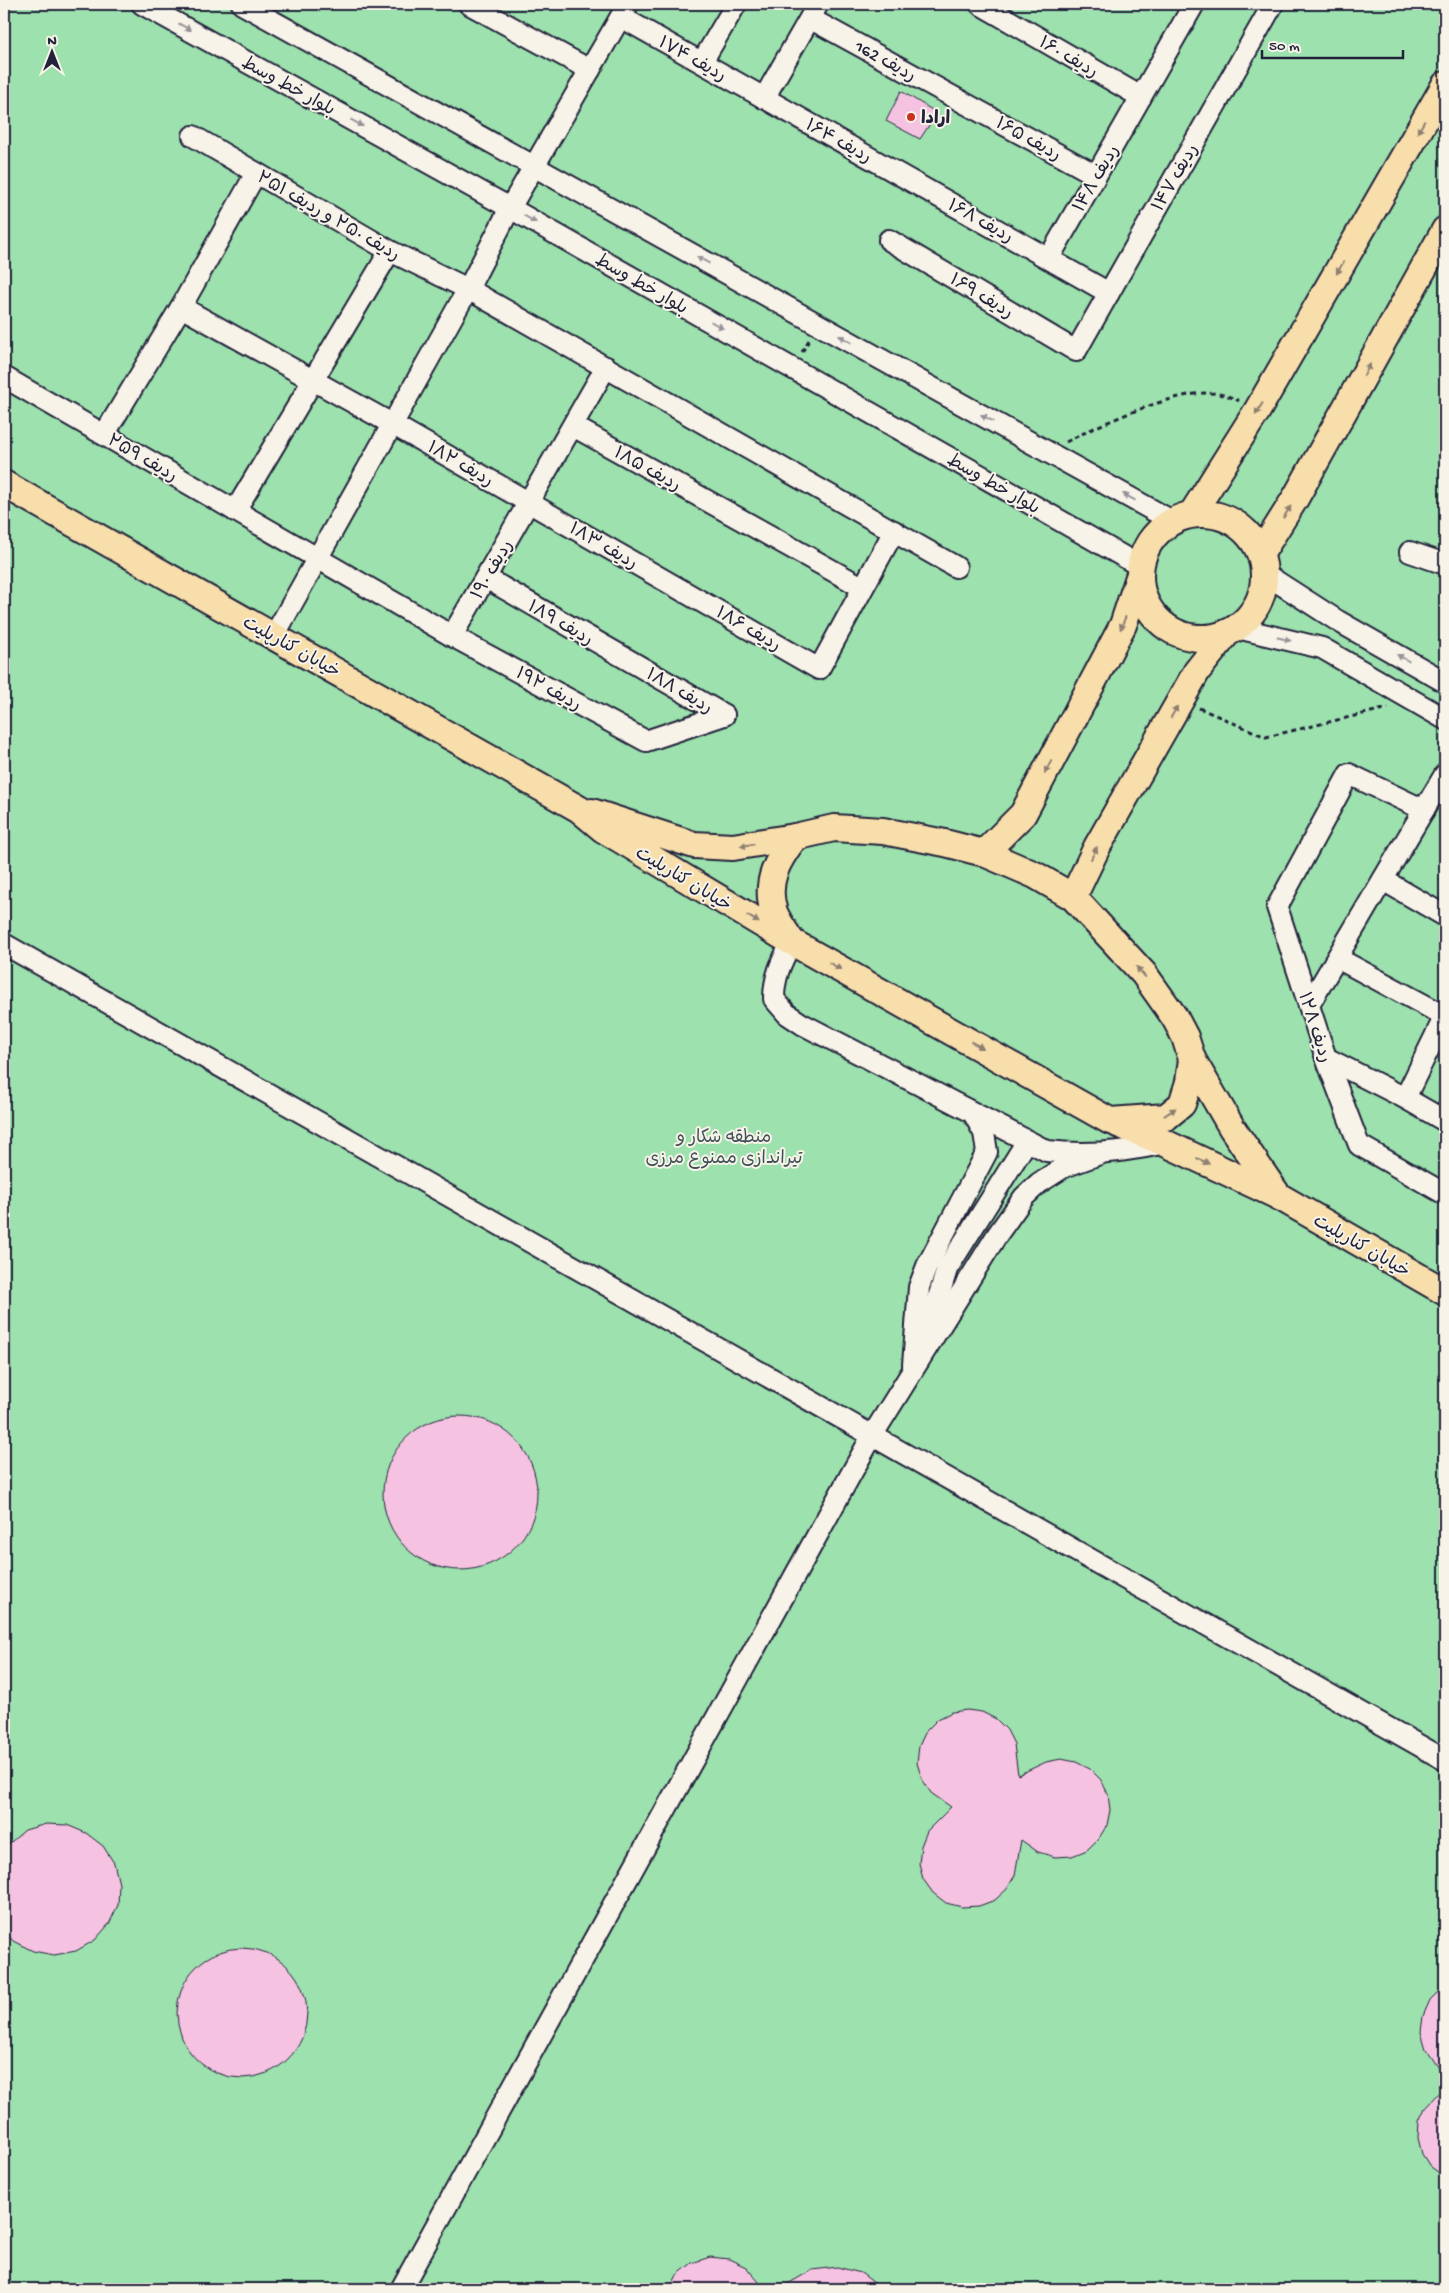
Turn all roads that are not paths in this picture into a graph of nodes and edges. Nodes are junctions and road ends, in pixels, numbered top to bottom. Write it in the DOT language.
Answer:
graph roads {
  1 [pos="142,4"];
  2 [pos="242,4"];
  3 [pos="469,4"];
  4 [pos="736,4"];
  5 [pos="980,4"];
  6 [pos="1194,4"];
  7 [pos="1273,4"];
  8 [pos="624,10"];
  9 [pos="815,11"];
  10 [pos="702,62"];
  11 [pos="590,70"];
  12 [pos="1445,85"];
  13 [pos="1141,97"];
  14 [pos="764,98"];
  15 [pos="961,101"];
  16 [pos="193,136"];
  17 [pos="534,166"];
  18 [pos="256,173"];
  19 [pos="1096,175"];
  20 [pos="913,182"];
  21 [pos="510,208"];
  22 [pos="1445,230"];
  23 [pos="889,240"];
  24 [pos="390,251"];
  25 [pos="1048,258"];
  26 [pos="468,289"];
  27 [pos="1109,293"];
  28 [pos="181,307"];
  29 [pos="1076,351"];
  30 [pos="606,367"];
  31 [pos="4,377"];
  32 [pos="313,380"];
  33 [pos="392,424"];
  34 [pos="573,426"];
  35 [pos="104,435"];
  36 [pos="4,484"];
  37 [pos="530,502"];
  38 [pos="236,511"];
  39 [pos="1182,518"];
  40 [pos="894,531"];
  41 [pos="1410,552"];
  42 [pos="318,558"];
  43 [pos="1263,564"];
  44 [pos="1445,564"];
  45 [pos="956,567"];
  46 [pos="1140,571"];
  47 [pos="486,578"];
  48 [pos="678,587"];
  49 [pos="862,587"];
  50 [pos="1232,630"];
  51 [pos="274,636"];
  52 [pos="452,636"];
  53 [pos="636,665"];
  54 [pos="1445,682"];
  55 [pos="724,715"];
  56 [pos="1445,719"];
  57 [pos="1445,774"];
  58 [pos="580,809"];
  59 [pos="1424,810"];
  60 [pos="795,837"];
  61 [pos="984,853"];
  62 [pos="1383,880"];
  63 [pos="1073,897"];
  64 [pos="1445,916"];
  65 [pos="792,942"];
  66 [pos="4,944"];
  67 [pos="1337,958"];
  68 [pos="1309,1005"];
  69 [pos="1445,1016"];
  70 [pos="1326,1058"];
  71 [pos="1192,1059"];
  72 [pos="1405,1098"];
  73 [pos="973,1113"];
  74 [pos="1110,1121"];
  75 [pos="1445,1121"];
  76 [pos="1027,1141"];
  77 [pos="1165,1143"];
  78 [pos="1102,1153"];
  79 [pos="1445,1194"];
  80 [pos="1280,1197"];
  81 [pos="1445,1292"];
  82 [pos="912,1372"];
  83 [pos="872,1436"];
  84 [pos="1445,1760"];
  85 [pos="400,2289"];
  1 -- 21 [label="street, بلوار خط وسط, one-way"];
  2 -- 17 [label="street"];
  3 -- 11 [label="street"];
  4 -- 10 [label="street"];
  5 -- 13 [label="street, ردیف ۱۶۰"];
  6 -- 13 [label="street, ردیف ۱۴۸"];
  7 -- 27 [label="street, ردیف ۱۴۷"];
  8 -- 10 [label="street, ردیف ۱۷۴"];
  8 -- 11 [label="street"];
  9 -- 14 [label="street"];
  9 -- 15 [label="street, ردیف 162"];
  10 -- 14 [label="street, ردیف ۱۷۴"];
  11 -- 17 [label="street"];
  12 -- 39 [label="main road, one-way"];
  13 -- 19 [label="street, ردیف ۱۴۸"];
  14 -- 20 [label="street, ردیف ۱۶۴"];
  15 -- 19 [label="street, ردیف ۱۶۵"];
  16 -- 18 [label="street, ردیف ۲۵۰ و ردیف ۲۵۱"];
  17 -- 21 [label="street"];
  39 -- 17 [label="street, one-way"];
  18 -- 24 [label="street, ردیف ۲۵۰ و ردیف ۲۵۱"];
  18 -- 28 [label="street"];
  19 -- 25 [label="street, ردیف ۱۴۸"];
  20 -- 25 [label="street, ردیف ۱۶۸"];
  21 -- 26 [label="street"];
  21 -- 46 [label="street, بلوار خط وسط, one-way"];
  43 -- 22 [label="main road, one-way"];
  23 -- 29 [label="street, ردیف ۱۶۹"];
  24 -- 26 [label="street, ردیف ۲۵۰ و ردیف ۲۵۱"];
  24 -- 32 [label="street"];
  25 -- 27 [label="street, ردیف ۱۶۸"];
  26 -- 30 [label="street, ردیف ۲۵۰ و ردیف ۲۵۱"];
  26 -- 33 [label="street"];
  27 -- 29 [label="street, ردیف ۱۴۷"];
  28 -- 32 [label="street, ردیف ۱۸۲"];
  28 -- 35 [label="street"];
  30 -- 34 [label="street, ردیف ۱۹۰"];
  30 -- 40 [label="street, ردیف ۲۵۰ و ردیف ۲۵۱"];
  31 -- 35 [label="street, ردیف ۲۵۹"];
  32 -- 33 [label="street, ردیف ۱۸۲"];
  32 -- 38 [label="street"];
  33 -- 37 [label="street, ردیف ۱۸۲"];
  33 -- 42 [label="street"];
  34 -- 37 [label="street, ردیف ۱۹۰"];
  34 -- 49 [label="street, ردیف ۱۸۵"];
  35 -- 38 [label="street, ردیف ۲۵۹"];
  36 -- 51 [label="main road, خیابان کنارپلیت"];
  37 -- 47 [label="street, ردیف ۱۹۰"];
  37 -- 48 [label="street, ردیف ۱۸۳"];
  38 -- 42 [label="street, ردیف ۲۵۹"];
  39 -- 43 [label="main road"];
  39 -- 46 [label="main road"];
  40 -- 45 [label="street, ردیف ۲۵۰ و ردیف ۲۵۱"];
  40 -- 49 [label="street"];
  41 -- 44 [label="street"];
  42 -- 51 [label="street"];
  42 -- 52 [label="street, ردیف ۱۹۲"];
  43 -- 50 [label="main road"];
  54 -- 43 [label="street, one-way"];
  46 -- 50 [label="main road"];
  46 -- 61 [label="main road, one-way"];
  47 -- 52 [label="street, ردیف ۱۹۰"];
  47 -- 53 [label="street, ردیف ۱۸۹"];
  48 -- 49 [label="street, ردیف ۱۸۶"];
  50 -- 56 [label="street, one-way"];
  63 -- 50 [label="main road, one-way"];
  51 -- 58 [label="main road, خیابان کنارپلیت"];
  52 -- 55 [label="street, ردیف ۱۹۲"];
  53 -- 55 [label="street, ردیف ۱۸۸"];
  57 -- 59 [label="street"];
  60 -- 58 [label="main road, خیابان کنارپلیت, one-way"];
  58 -- 65 [label="main road, خیابان کنارپلیت, one-way"];
  59 -- 62 [label="street"];
  59 -- 68 [label="street, ردیف ۱۲۸"];
  60 -- 61 [label="main road, خیابان کنارپلیت"];
  60 -- 65 [label="main road"];
  61 -- 63 [label="main road, خیابان کنارپلیت"];
  62 -- 64 [label="street"];
  62 -- 67 [label="street"];
  71 -- 63 [label="main road, خیابان کنارپلیت, one-way"];
  65 -- 73 [label="street"];
  65 -- 74 [label="main road, خیابان کنارپلیت, one-way"];
  66 -- 83 [label="street"];
  67 -- 68 [label="street"];
  67 -- 69 [label="street"];
  68 -- 70 [label="street, ردیف ۱۲۸"];
  69 -- 72 [label="street"];
  70 -- 72 [label="street"];
  70 -- 79 [label="street, ردیف ۱۲۸"];
  74 -- 71 [label="main road, one-way"];
  71 -- 80 [label="main road, خیابان کنارپلیت"];
  72 -- 75 [label="street"];
  73 -- 76 [label="street"];
  73 -- 82 [label="street"];
  74 -- 77 [label="main road, خیابان کنارپلیت"];
  76 -- 78 [label="street"];
  76 -- 82 [label="street"];
  77 -- 78 [label="street"];
  77 -- 80 [label="main road, خیابان کنارپلیت, one-way"];
  78 -- 82 [label="street"];
  80 -- 81 [label="main road, خیابان کنارپلیت"];
  82 -- 83 [label="street"];
  83 -- 84 [label="street"];
  83 -- 85 [label="street"];
}
